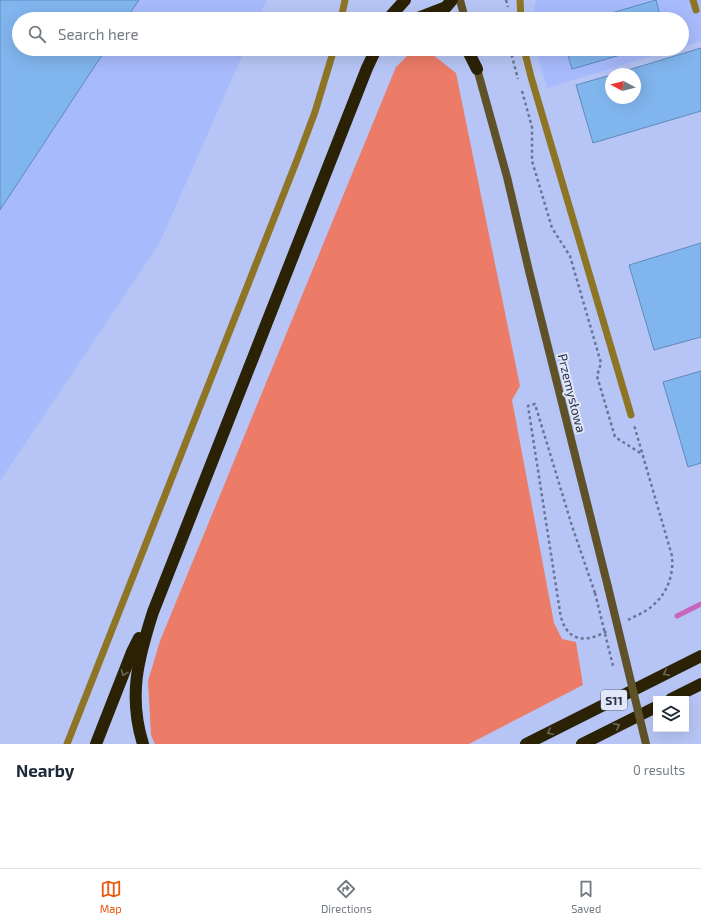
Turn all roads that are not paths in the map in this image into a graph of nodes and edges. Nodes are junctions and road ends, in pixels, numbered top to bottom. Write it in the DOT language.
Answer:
graph roads {
  1 [pos="345,0"];
  2 [pos="405,0"];
  3 [pos="452,0"];
  4 [pos="460,0"];
  5 [pos="520,0"];
  6 [pos="693,0"];
  7 [pos="696,10"];
  8 [pos="342,12"];
  9 [pos="394,12"];
  10 [pos="433,12"];
  11 [pos="463,12"];
  12 [pos="521,12"];
  13 [pos="332,56"];
  14 [pos="370,56"];
  15 [pos="373,56"];
  16 [pos="470,56"];
  17 [pos="474,56"];
  18 [pos="526,56"];
  19 [pos="367,68"];
  20 [pos="477,69"];
  21 [pos="631,415"];
  22 [pos="152,612"];
  23 [pos="701,656"];
  24 [pos="701,684"];
  25 [pos="678,696"];
  26 [pos="653,708"];
  27 [pos="67,744"];
  28 [pos="96,744"];
  29 [pos="143,744"];
  30 [pos="526,744"];
  31 [pos="582,744"];
  32 [pos="646,744"];
  1 -- 8 [label="lane"];
  2 -- 9 [label="highway"];
  3 -- 10 [label="highway"];
  4 -- 11 [label="street"];
  5 -- 12 [label="lane"];
  6 -- 7 [label="lane"];
  13 -- 27 [label="lane"];
  14 -- 19 [label="highway"];
  15 -- 19 [label="highway"];
  16 -- 20 [label="highway"];
  17 -- 20 [label="street, Przemysłowa"];
  18 -- 21 [label="lane"];
  19 -- 22 [label="highway"];
  20 -- 32 [label="street, Przemysłowa, bridge"];
  22 -- 28 [label="highway, one-way"];
  22 -- 29 [label="highway"];
  23 -- 30 [label="highway, S11, one-way"];
  24 -- 25 [label="highway"];
  31 -- 26 [label="highway, S11, one-way"];
}
